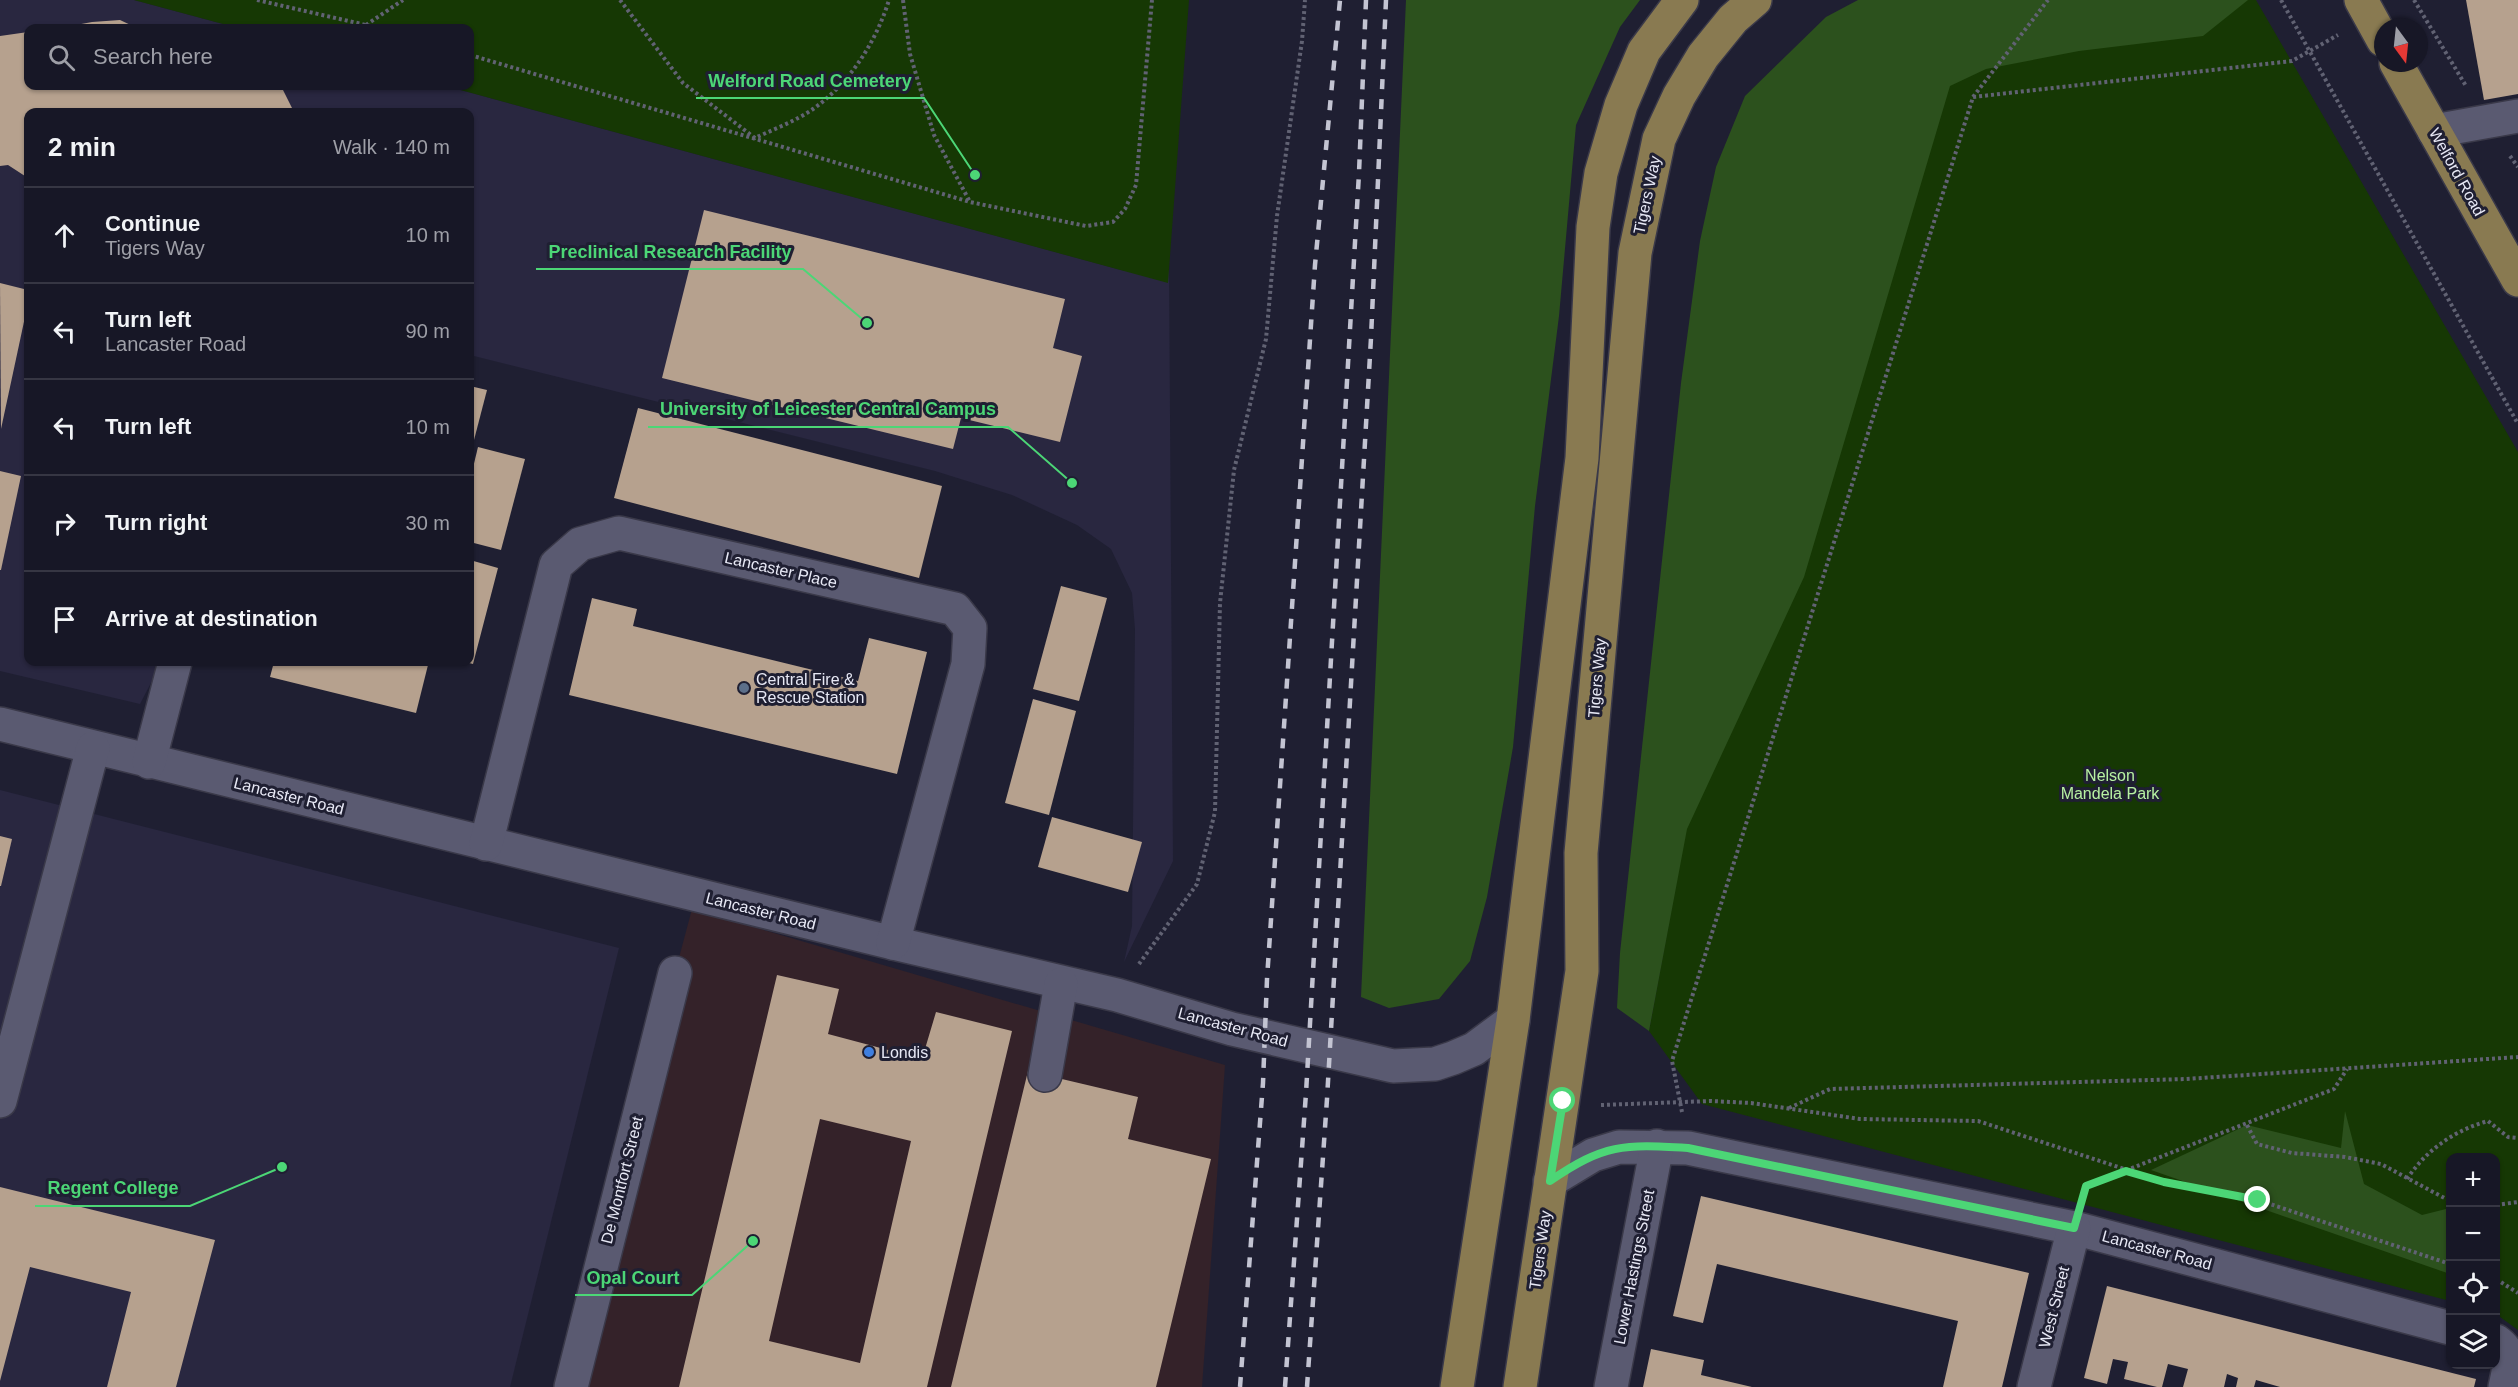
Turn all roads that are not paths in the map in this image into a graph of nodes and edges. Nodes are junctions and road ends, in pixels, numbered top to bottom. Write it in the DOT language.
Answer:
graph roads {
  1 [pos="1682,0"];
  2 [pos="1755,0"];
  3 [pos="2401,72"];
  4 [pos="2518,116"];
  5 [pos="2434,131"];
  6 [pos="2518,280"];
  7 [pos="174,666"];
  8 [pos="0,724"];
  9 [pos="93,747"];
  10 [pos="149,762"];
  11 [pos="486,844"];
  12 [pos="893,943"];
  13 [pos="675,973"];
  14 [pos="1061,984"];
  15 [pos="1513,1020"];
  16 [pos="1045,1075"];
  17 [pos="0,1101"];
  18 [pos="1658,1146"];
  19 [pos="1550,1181"];
  20 [pos="2074,1228"];
  21 [pos="2446,1327"];
  22 [pos="572,1387"];
  23 [pos="1457,1387"];
  24 [pos="1520,1387"];
  25 [pos="1611,1387"];
  26 [pos="2034,1387"];
  1 -- 15 [label="main road"];
  2 -- 19 [label="main road, Tigers Way"];
  3 -- 5 [label="main road, Welford Road"];
  4 -- 5 [label="street"];
  5 -- 6 [label="main road, Welford Road"];
  7 -- 10 [label="street"];
  8 -- 9 [label="street, Lancaster Road"];
  9 -- 10 [label="street, Lancaster Road"];
  9 -- 17 [label="street"];
  10 -- 11 [label="street, Lancaster Road"];
  11 -- 12 [label="street, Lancaster Road"];
  11 -- 12 [label="street, Lancaster Place"];
  12 -- 14 [label="street, Lancaster Road"];
  13 -- 22 [label="street, De Montfort Street"];
  14 -- 15 [label="street, Lancaster Road"];
  14 -- 16 [label="street"];
  15 -- 23 [label="main road"];
  18 -- 19 [label="street, Lancaster Road"];
  18 -- 20 [label="street, Lancaster Road"];
  18 -- 25 [label="street, Lower Hastings Street"];
  19 -- 24 [label="main road, Tigers Way"];
  20 -- 21 [label="street, Lancaster Road"];
  20 -- 26 [label="street, West Street"];
}
